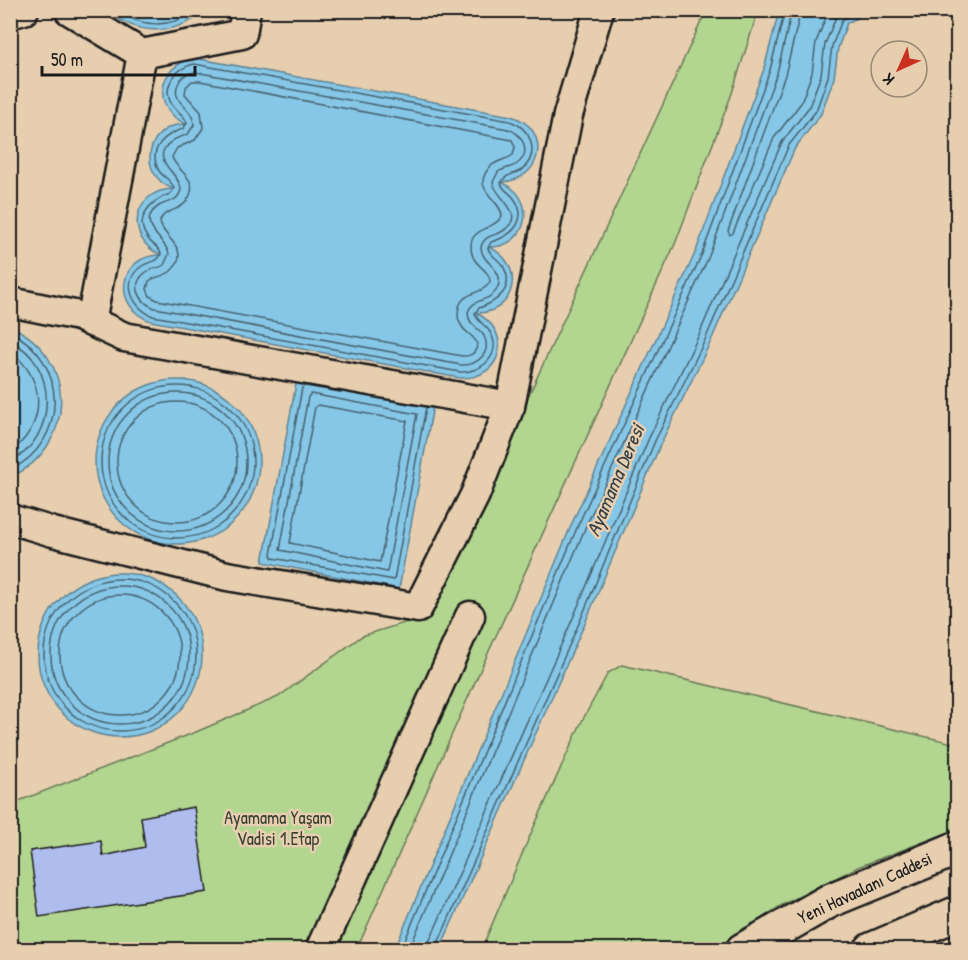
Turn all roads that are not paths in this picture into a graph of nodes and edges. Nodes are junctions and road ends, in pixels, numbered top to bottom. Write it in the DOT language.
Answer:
graph roads {
  1 [pos="24,10"];
  2 [pos="69,10"];
  3 [pos="246,10"];
  4 [pos="599,10"];
  5 [pos="10,14"];
  6 [pos="142,54"];
  7 [pos="10,302"];
  8 [pos="91,322"];
  9 [pos="510,406"];
  10 [pos="10,519"];
  11 [pos="470,616"];
  12 [pos="957,848"];
  13 [pos="957,913"];
  14 [pos="320,950"];
  15 [pos="743,950"];
  16 [pos="871,950"];
  1 -- 5 [label="lane"];
  2 -- 6 [label="lane"];
  3 -- 6 [label="lane"];
  4 -- 9 [label="lane"];
  6 -- 8 [label="lane"];
  7 -- 8 [label="lane"];
  8 -- 9 [label="lane"];
  9 -- 10 [label="lane"];
  11 -- 14 [label="lane"];
  12 -- 15 [label="main road, Yeni Havaalanı Caddesi"];
  13 -- 16 [label="main road"];
}
